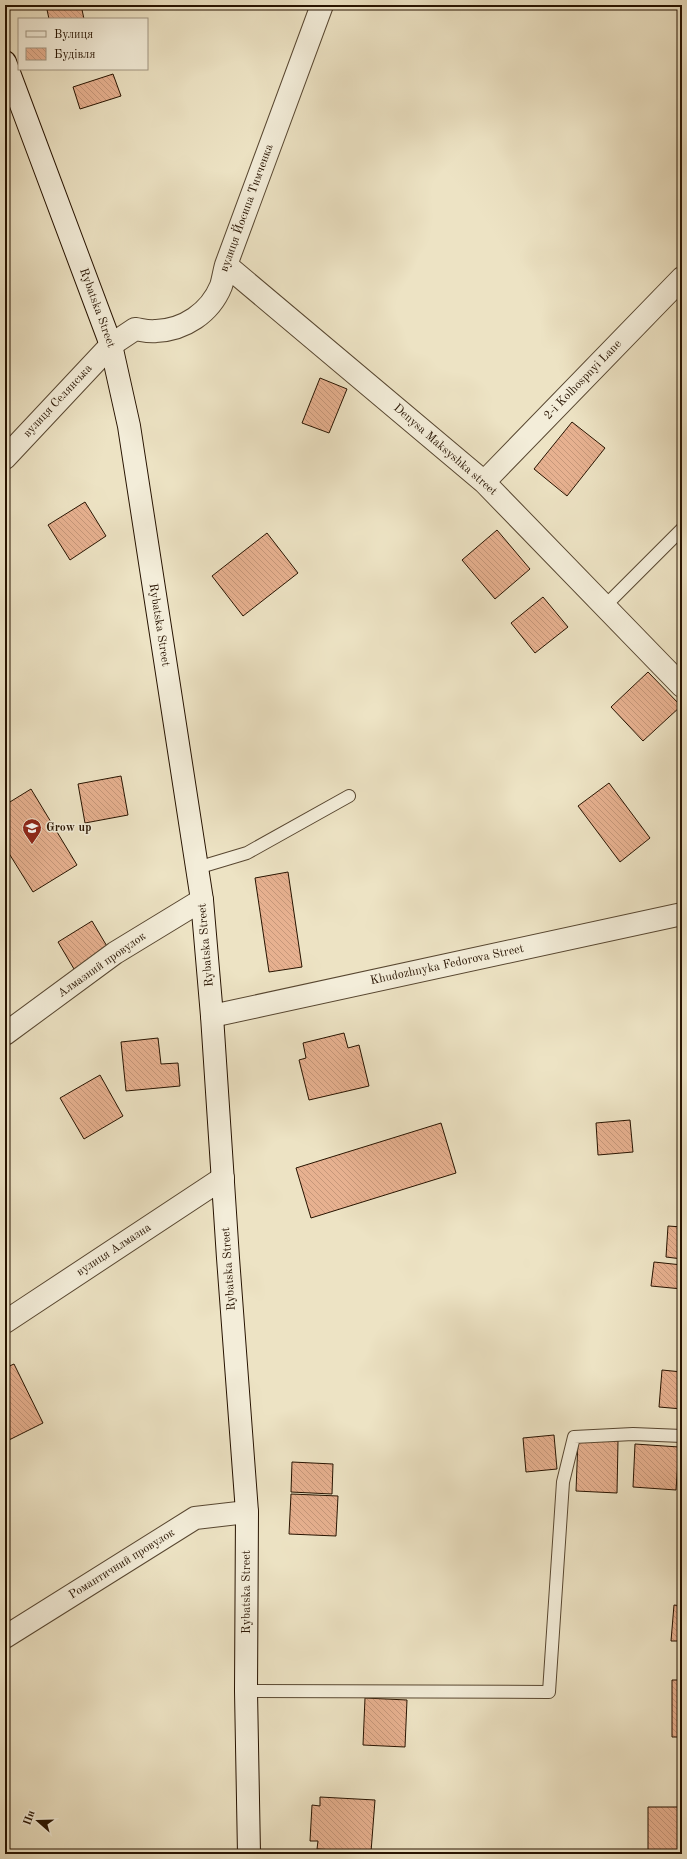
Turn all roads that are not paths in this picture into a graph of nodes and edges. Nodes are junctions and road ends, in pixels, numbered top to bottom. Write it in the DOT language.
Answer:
graph roads {
  1 [pos="322,5"];
  2 [pos="5,62"];
  3 [pos="226,265"];
  4 [pos="682,278"];
  5 [pos="112,345"];
  6 [pos="5,458"];
  7 [pos="484,482"];
  8 [pos="682,529"];
  9 [pos="605,606"];
  10 [pos="682,686"];
  11 [pos="349,796"];
  12 [pos="197,868"];
  13 [pos="202,900"];
  14 [pos="682,914"];
  15 [pos="212,1016"];
  16 [pos="5,1034"];
  17 [pos="223,1178"];
  18 [pos="5,1322"];
  19 [pos="682,1436"];
  20 [pos="247,1512"];
  21 [pos="5,1637"];
  22 [pos="246,1691"];
  23 [pos="248,1854"];
  1 -- 3 [label="street, вулиця Йосипа Тимченка"];
  2 -- 5 [label="street, Rybatska Street"];
  3 -- 5 [label="street, вулиця Йосипа Тимченка"];
  3 -- 7 [label="street, Denysa Maksyshka street"];
  4 -- 7 [label="street, 2-i Kolhospnyi Lane"];
  5 -- 6 [label="street, вулиця Селянська"];
  5 -- 12 [label="street, Rybatska Street"];
  7 -- 9 [label="street, Denysa Maksyshka street"];
  8 -- 9 [label="lane"];
  9 -- 10 [label="street, Denysa Maksyshka street"];
  11 -- 12 [label="lane"];
  12 -- 13 [label="street, Rybatska Street"];
  13 -- 15 [label="street, Rybatska Street"];
  13 -- 16 [label="street, Алмазний провулок"];
  14 -- 15 [label="street, Khudozhnyka Fedorova Street"];
  15 -- 17 [label="street, Rybatska Street"];
  17 -- 18 [label="street, вулиця Алмазна"];
  17 -- 20 [label="street, Rybatska Street"];
  19 -- 22 [label="lane"];
  20 -- 21 [label="street, Романтичний провулок"];
  20 -- 22 [label="street, Rybatska Street"];
  22 -- 23 [label="street, Rybatska Street"];
}
